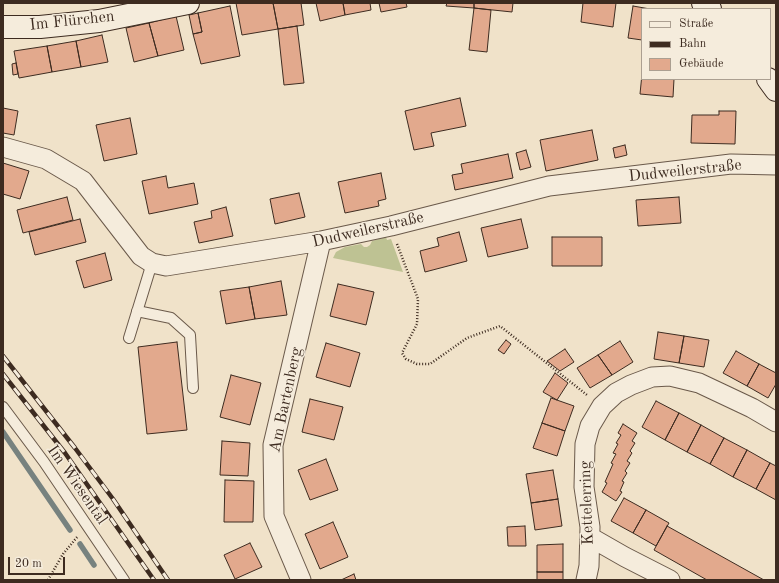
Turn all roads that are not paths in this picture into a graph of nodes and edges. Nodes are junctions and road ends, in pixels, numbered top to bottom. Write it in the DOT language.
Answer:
graph roads {
  1 [pos="188,3"];
  2 [pos="3,27"];
  3 [pos="769,80"];
  4 [pos="776,90"];
  5 [pos="3,147"];
  6 [pos="776,165"];
  7 [pos="321,241"];
  8 [pos="152,263"];
  9 [pos="138,311"];
  10 [pos="129,338"];
  11 [pos="193,388"];
  12 [pos="3,407"];
  13 [pos="776,422"];
  14 [pos="590,537"];
  15 [pos="124,580"];
  16 [pos="301,580"];
  17 [pos="586,580"];
  18 [pos="670,580"];
  1 -- 2 [label="street, Im Flürchen"];
  3 -- 4 [label="street"];
  5 -- 8 [label="street"];
  6 -- 7 [label="street, Dudweilerstraße"];
  7 -- 8 [label="street, Dudweilerstraße"];
  7 -- 16 [label="street, Am Bartenberg"];
  8 -- 9 [label="lane"];
  9 -- 10 [label="lane"];
  9 -- 11 [label="lane"];
  12 -- 15 [label="lane, Im Wiesental"];
  13 -- 14 [label="street, Kettelerring"];
  14 -- 17 [label="street, Kettelerring"];
  14 -- 18 [label="street"];
}
